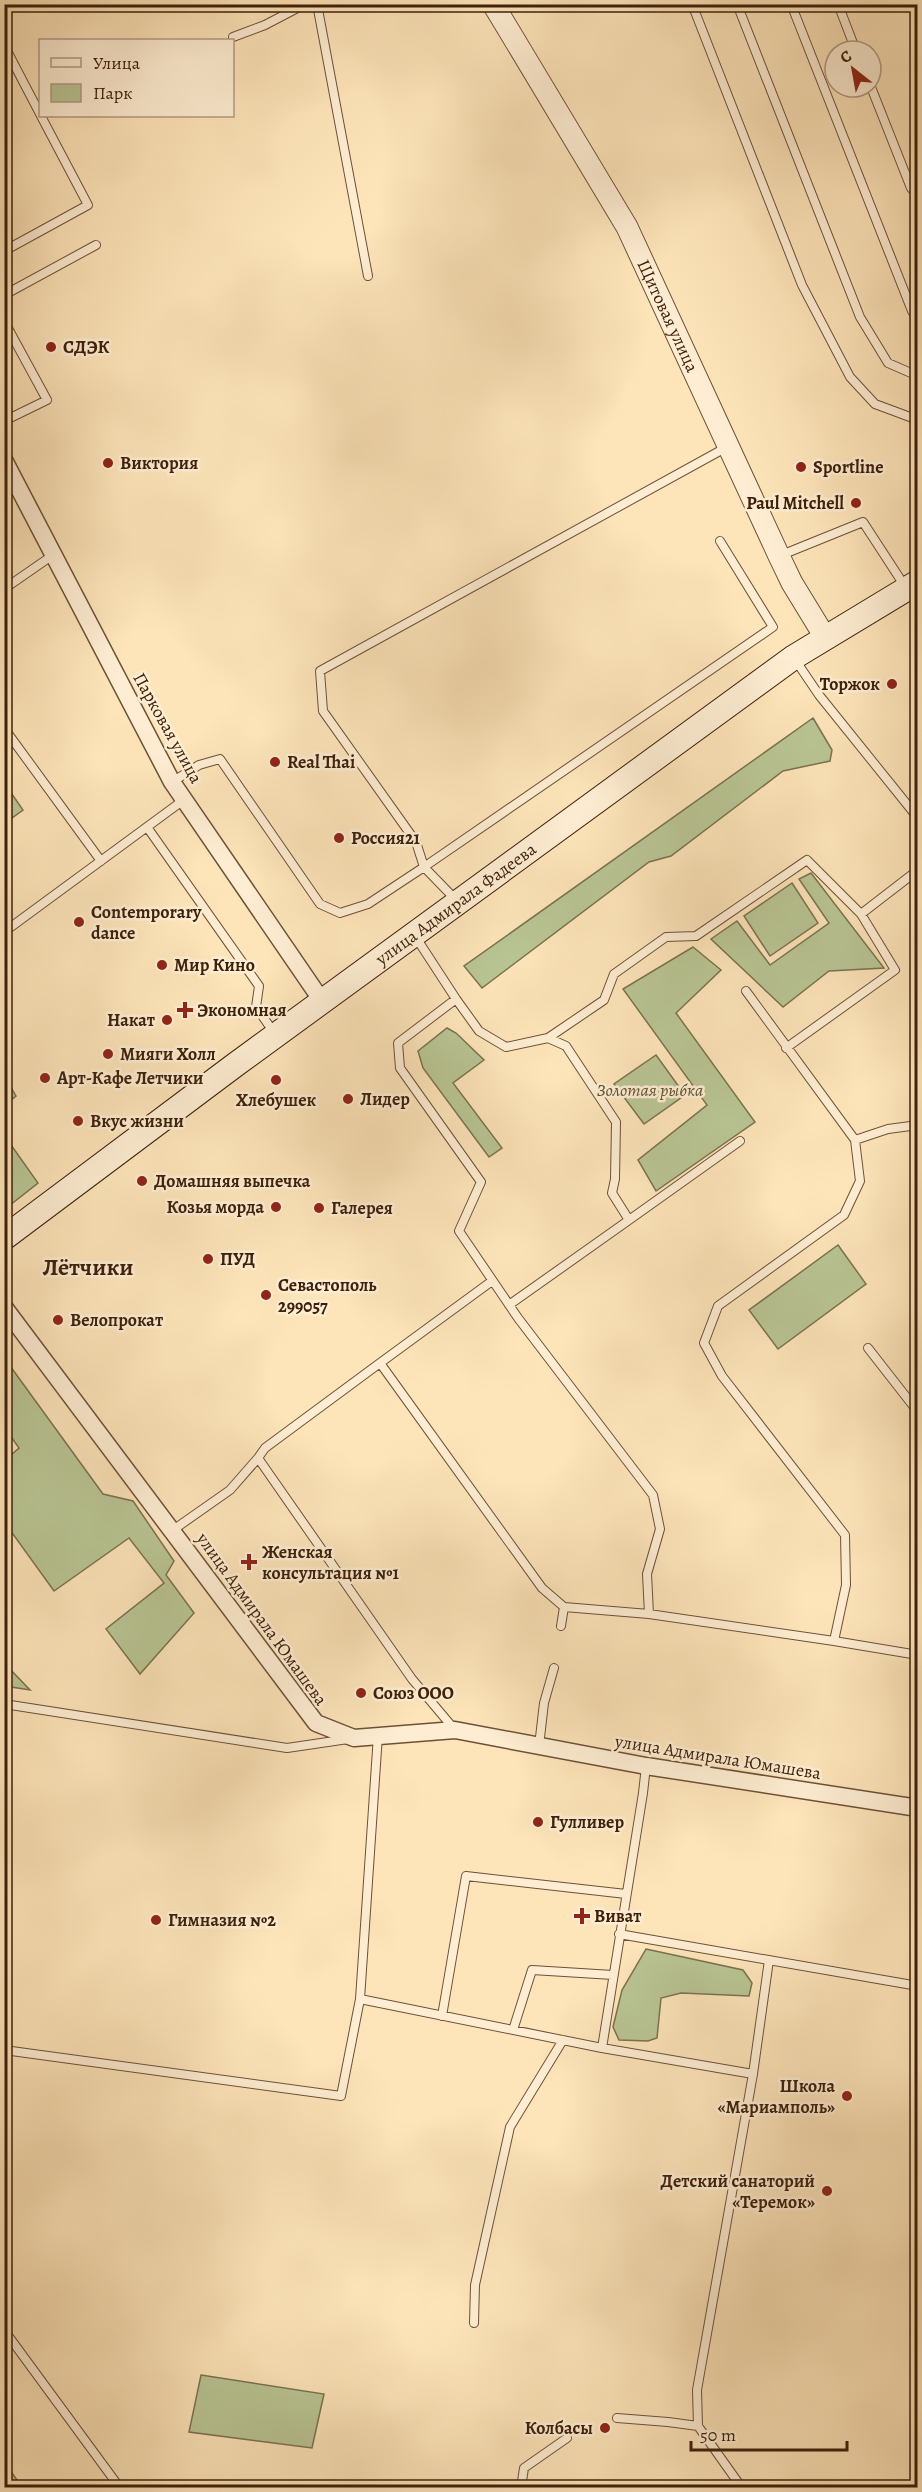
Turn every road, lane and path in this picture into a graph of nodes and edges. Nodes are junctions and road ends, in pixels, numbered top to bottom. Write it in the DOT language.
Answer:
graph roads {
  1 [pos="304,4"];
  2 [pos="317,4"];
  3 [pos="493,4"];
  4 [pos="692,4"];
  5 [pos="737,4"];
  6 [pos="792,4"];
  7 [pos="838,4"];
  8 [pos="915,4"];
  9 [pos="233,37"];
  10 [pos="851,39"];
  11 [pos="918,40"];
  12 [pos="4,45"];
  13 [pos="876,99"];
  14 [pos="39,111"];
  15 [pos="42,117"];
  16 [pos="918,196"];
  17 [pos="96,245"];
  18 [pos="4,252"];
  19 [pos="368,276"];
  20 [pos="4,296"];
  21 [pos="918,320"];
  22 [pos="4,321"];
  23 [pos="918,376"];
  24 [pos="918,420"];
  25 [pos="4,421"];
  26 [pos="727,447"];
  27 [pos="4,460"];
  28 [pos="720,541"];
  29 [pos="53,555"];
  30 [pos="779,556"];
  31 [pos="912,585"];
  32 [pos="4,589"];
  33 [pos="825,637"];
  34 [pos="794,657"];
  35 [pos="4,728"];
  36 [pos="172,782"];
  37 [pos="185,799"];
  38 [pos="918,818"];
  39 [pos="147,827"];
  40 [pos="101,861"];
  41 [pos="424,867"];
  42 [pos="918,870"];
  43 [pos="460,903"];
  44 [pos="861,914"];
  45 [pos="6,927"];
  46 [pos="415,936"];
  47 [pos="746,991"];
  48 [pos="456,999"];
  49 [pos="322,1001"];
  50 [pos="276,1035"];
  51 [pos="548,1038"];
  52 [pos="786,1048"];
  53 [pos="918,1125"];
  54 [pos="855,1140"];
  55 [pos="740,1141"];
  56 [pos="629,1220"];
  57 [pos="4,1238"];
  58 [pos="492,1281"];
  59 [pos="509,1305"];
  60 [pos="4,1307"];
  61 [pos="868,1348"];
  62 [pos="380,1363"];
  63 [pos="918,1412"];
  64 [pos="258,1458"];
  65 [pos="173,1530"];
  66 [pos="564,1607"];
  67 [pos="649,1614"];
  68 [pos="561,1626"];
  69 [pos="834,1641"];
  70 [pos="918,1655"];
  71 [pos="554,1668"];
  72 [pos="4,1704"];
  73 [pos="455,1730"];
  74 [pos="378,1735"];
  75 [pos="354,1738"];
  76 [pos="539,1746"];
  77 [pos="646,1766"];
  78 [pos="918,1808"];
  79 [pos="626,1894"];
  80 [pos="620,1934"];
  81 [pos="769,1960"];
  82 [pos="613,1975"];
  83 [pos="918,1986"];
  84 [pos="360,1999"];
  85 [pos="442,2016"];
  86 [pos="513,2030"];
  87 [pos="562,2040"];
  88 [pos="602,2048"];
  89 [pos="4,2050"];
  90 [pos="753,2074"];
  91 [pos="474,2323"];
  92 [pos="4,2330"];
  93 [pos="617,2418"];
  94 [pos="698,2426"];
  95 [pos="567,2438"];
  96 [pos="120,2487"];
  97 [pos="521,2487"];
  98 [pos="742,2487"];
  1 -- 9 [label="lane"];
  2 -- 19 [label="lane"];
  3 -- 26 [label="street, Щитовая улица"];
  4 -- 24 [label="lane"];
  5 -- 23 [label="lane"];
  6 -- 21 [label="lane"];
  7 -- 10 [label="lane"];
  8 -- 11 [label="lane"];
  12 -- 14 [label="lane"];
  13 -- 16 [label="lane"];
  15 -- 18 [label="lane"];
  17 -- 20 [label="lane"];
  22 -- 25 [label="lane"];
  26 -- 30 [label="street, Щитовая улица"];
  26 -- 41 [label="lane"];
  27 -- 29 [label="street, Парковая улица"];
  28 -- 41 [label="lane"];
  29 -- 32 [label="lane"];
  29 -- 36 [label="street, Парковая улица"];
  30 -- 31 [label="lane"];
  30 -- 33 [label="street, Щитовая улица"];
  31 -- 33 [label="main road, улица Адмирала Фадеева"];
  33 -- 34 [label="main road, улица Адмирала Фадеева"];
  34 -- 38 [label="lane"];
  34 -- 43 [label="main road, улица Адмирала Фадеева"];
  35 -- 40 [label="lane"];
  36 -- 37 [label="street, Парковая улица"];
  36 -- 41 [label="lane"];
  37 -- 39 [label="lane"];
  37 -- 49 [label="street, Парковая улица"];
  39 -- 40 [label="lane"];
  39 -- 50 [label="lane"];
  40 -- 45 [label="lane"];
  41 -- 43 [label="lane"];
  42 -- 44 [label="lane"];
  43 -- 46 [label="main road, улица Адмирала Фадеева"];
  44 -- 51 [label="lane"];
  44 -- 52 [label="lane"];
  46 -- 48 [label="lane"];
  46 -- 49 [label="main road, улица Адмирала Фадеева"];
  47 -- 52 [label="lane"];
  48 -- 51 [label="lane"];
  48 -- 58 [label="lane"];
  49 -- 50 [label="main road, улица Адмирала Фадеева"];
  50 -- 57 [label="main road, улица Адмирала Фадеева"];
  51 -- 56 [label="lane"];
  52 -- 54 [label="lane"];
  53 -- 54 [label="lane"];
  54 -- 69 [label="lane"];
  55 -- 56 [label="lane"];
  56 -- 59 [label="lane"];
  58 -- 59 [label="lane"];
  58 -- 62 [label="lane"];
  59 -- 67 [label="lane"];
  60 -- 65 [label="street, улица Адмирала Юмашева"];
  61 -- 63 [label="lane"];
  62 -- 64 [label="lane"];
  62 -- 66 [label="lane"];
  64 -- 65 [label="lane"];
  64 -- 73 [label="lane"];
  65 -- 75 [label="street, улица Адмирала Юмашева"];
  66 -- 67 [label="lane"];
  66 -- 68 [label="lane"];
  67 -- 69 [label="lane"];
  69 -- 70 [label="lane"];
  71 -- 76 [label="lane"];
  72 -- 75 [label="lane"];
  73 -- 74 [label="street, улица Адмирала Юмашева"];
  73 -- 76 [label="street, улица Адмирала Юмашева"];
  74 -- 75 [label="street, улица Адмирала Юмашева"];
  74 -- 84 [label="lane"];
  76 -- 77 [label="street, улица Адмирала Юмашева"];
  77 -- 78 [label="street, улица Адмирала Юмашева"];
  77 -- 79 [label="lane"];
  79 -- 80 [label="lane"];
  79 -- 85 [label="lane"];
  80 -- 81 [label="lane"];
  80 -- 82 [label="lane"];
  81 -- 83 [label="lane"];
  81 -- 90 [label="lane"];
  82 -- 86 [label="lane"];
  82 -- 88 [label="lane"];
  84 -- 85 [label="lane"];
  84 -- 89 [label="lane"];
  85 -- 86 [label="lane"];
  86 -- 87 [label="lane"];
  87 -- 88 [label="lane"];
  87 -- 91 [label="lane"];
  88 -- 90 [label="lane"];
  90 -- 94 [label="lane"];
  92 -- 96 [label="lane"];
  93 -- 94 [label="lane"];
  94 -- 98 [label="lane"];
  95 -- 97 [label="lane"];
}
